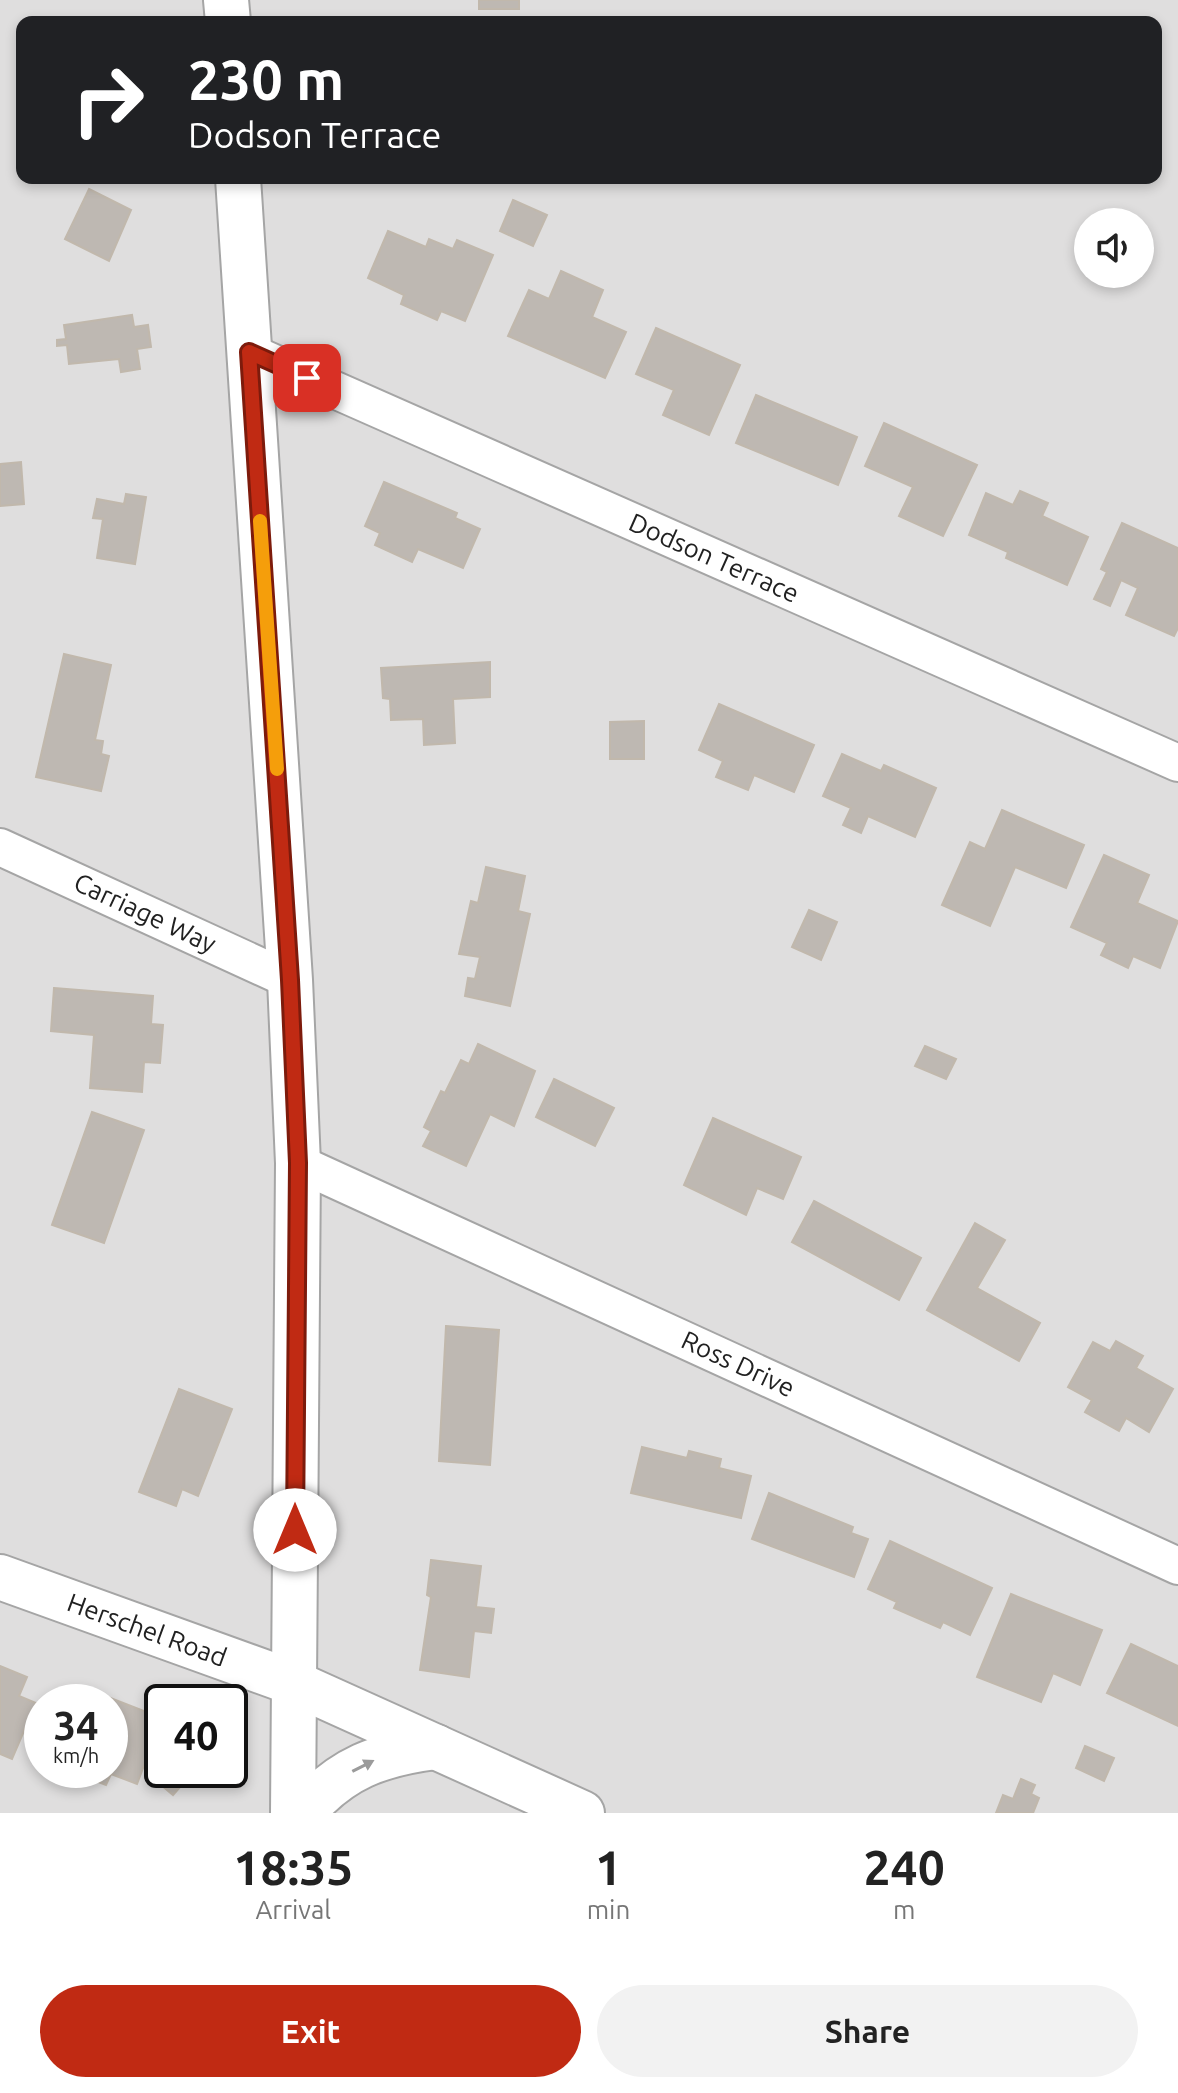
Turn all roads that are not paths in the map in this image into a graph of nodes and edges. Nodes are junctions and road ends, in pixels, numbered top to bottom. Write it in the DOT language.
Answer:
graph roads {
  1 [pos="238,184"];
  2 [pos="249,352"];
  3 [pos="1178,763"];
  4 [pos="0,847"];
  5 [pos="290,980"];
  6 [pos="298,1163"];
  7 [pos="1178,1566"];
  8 [pos="0,1577"];
  9 [pos="294,1683"];
  10 [pos="436,1747"];
  11 [pos="293,1813"];
  12 [pos="303,1813"];
  13 [pos="582,1813"];
  1 -- 2 [label="street"];
  2 -- 3 [label="street, Dodson Terrace"];
  2 -- 5 [label="street"];
  4 -- 5 [label="street, Carriage Way"];
  5 -- 6 [label="street"];
  6 -- 7 [label="street, Ross Drive"];
  6 -- 9 [label="street"];
  8 -- 9 [label="street, Herschel Road"];
  9 -- 10 [label="street, Herschel Road"];
  9 -- 11 [label="street"];
  12 -- 10 [label="street, one-way"];
  10 -- 13 [label="street, Herschel Road"];
}
